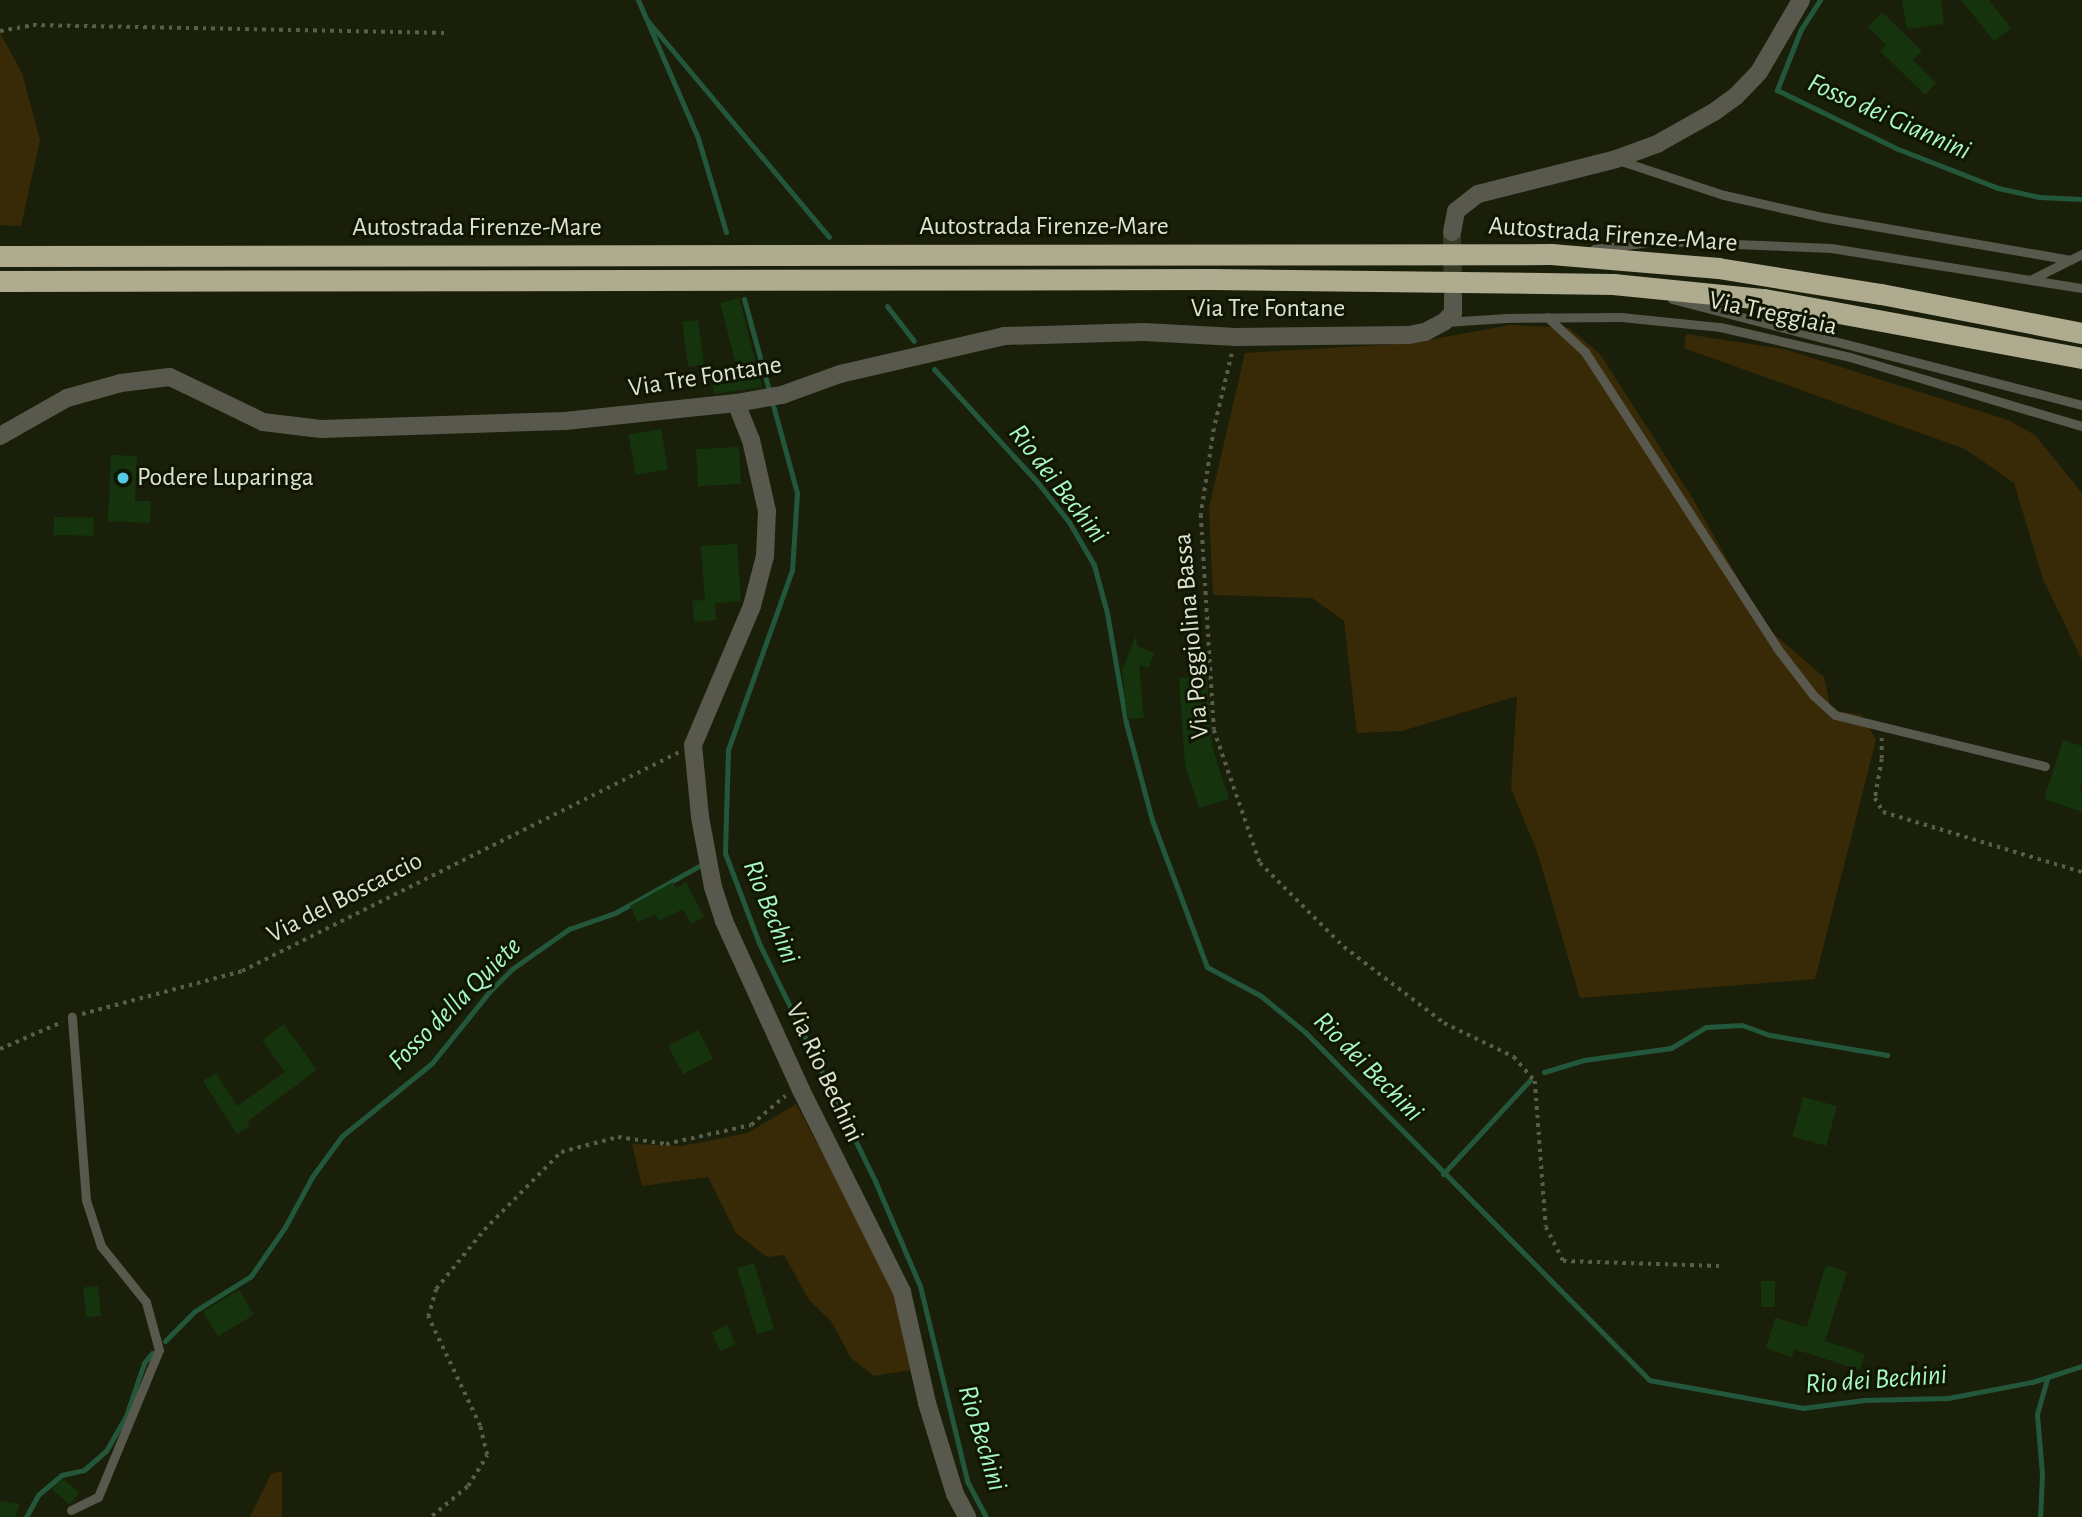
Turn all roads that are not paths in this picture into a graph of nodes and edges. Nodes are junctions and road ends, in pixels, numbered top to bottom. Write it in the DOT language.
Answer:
graph roads {
  1 [pos="1801,0"];
  2 [pos="1616,159"];
  3 [pos="1452,232"];
  4 [pos="1551,254"];
  5 [pos="2082,254"];
  6 [pos="0,256"];
  7 [pos="2070,260"];
  8 [pos="2030,280"];
  9 [pos="0,281"];
  10 [pos="1613,284"];
  11 [pos="2082,288"];
  12 [pos="1453,296"];
  13 [pos="1547,317"];
  14 [pos="1444,322"];
  15 [pos="2082,332"];
  16 [pos="2082,358"];
  17 [pos="736,404"];
  18 [pos="2082,405"];
  19 [pos="2082,426"];
  20 [pos="0,436"];
  21 [pos="2045,766"];
  22 [pos="72,1017"];
  23 [pos="71,1510"];
  24 [pos="967,1517"];
  1 -- 2 [label="street"];
  2 -- 3 [label="street"];
  2 -- 7 [label="lane"];
  4 -- 6 [label="highway, Autostrada Firenze-Mare"];
  4 -- 8 [label="lane"];
  4 -- 15 [label="highway, Autostrada Firenze-Mare"];
  5 -- 7 [label="lane"];
  7 -- 8 [label="lane"];
  8 -- 11 [label="lane"];
  9 -- 10 [label="highway, Autostrada Firenze-Mare"];
  10 -- 16 [label="highway, Autostrada Firenze-Mare"];
  10 -- 18 [label="lane"];
  12 -- 14 [label="street"];
  13 -- 14 [label="lane, Via Treggiaia"];
  13 -- 19 [label="lane, Via Treggiaia"];
  13 -- 21 [label="lane"];
  14 -- 17 [label="street, Via Tre Fontane"];
  17 -- 20 [label="street, Via Tre Fontane"];
  17 -- 24 [label="street, Via Rio Bechini"];
  22 -- 23 [label="lane"];
}
